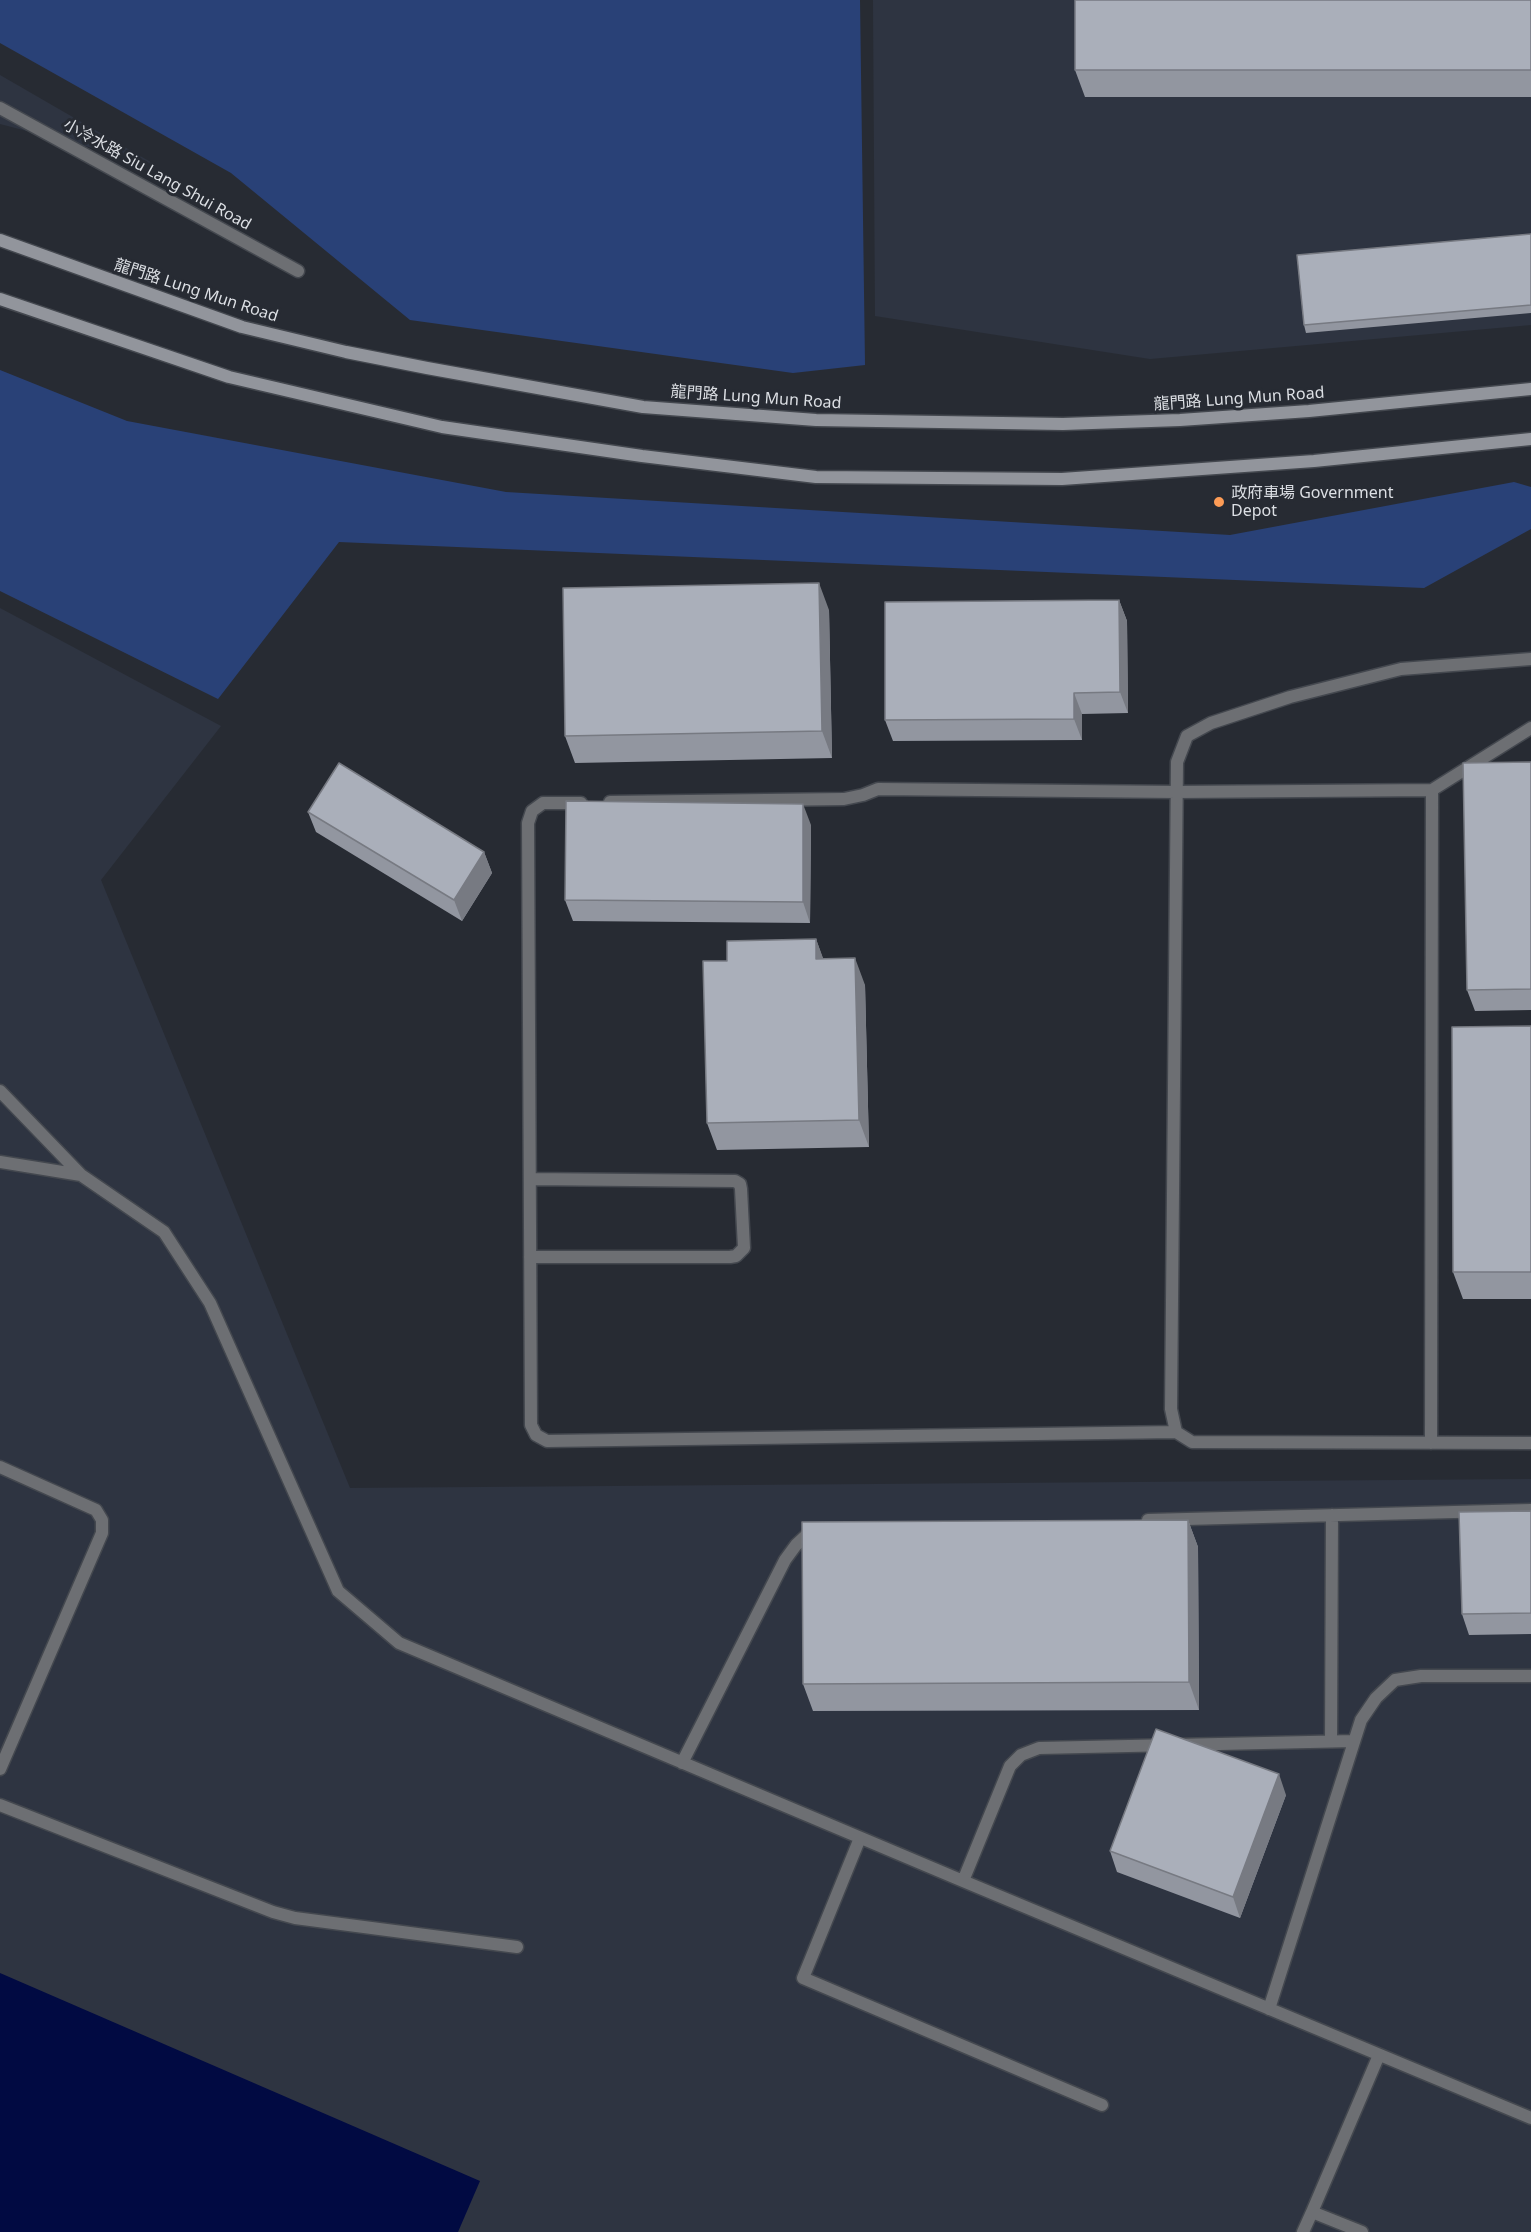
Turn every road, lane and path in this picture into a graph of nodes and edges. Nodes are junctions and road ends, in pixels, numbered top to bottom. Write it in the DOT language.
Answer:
graph roads {
  1 [pos="0,108"];
  2 [pos="0,240"];
  3 [pos="298,271"];
  4 [pos="0,299"];
  5 [pos="1531,389"];
  6 [pos="1531,438"];
  7 [pos="1531,659"];
  8 [pos="1531,728"];
  9 [pos="1431,790"];
  10 [pos="1177,792"];
  11 [pos="0,1091"];
  12 [pos="0,1162"];
  13 [pos="81,1175"];
  14 [pos="530,1179"];
  15 [pos="530,1257"];
  16 [pos="1176,1432"];
  17 [pos="1431,1443"];
  18 [pos="1531,1443"];
  19 [pos="0,1467"];
  20 [pos="1531,1510"];
  21 [pos="1332,1515"];
  22 [pos="1131,1520"];
  23 [pos="824,1528"];
  24 [pos="1531,1676"];
  25 [pos="1331,1741"];
  26 [pos="1354,1741"];
  27 [pos="682,1763"];
  28 [pos="0,1769"];
  29 [pos="0,1805"];
  30 [pos="860,1838"];
  31 [pos="963,1881"];
  32 [pos="517,1947"];
  33 [pos="1269,2009"];
  34 [pos="1379,2055"];
  35 [pos="1102,2105"];
  36 [pos="1531,2118"];
  37 [pos="1312,2212"];
  38 [pos="1303,2232"];
  39 [pos="1362,2232"];
  1 -- 3 [label="lane, 小冷水路 Siu Lang Shui Road"];
  2 -- 5 [label="main road, 龍門路 Lung Mun Road"];
  4 -- 6 [label="main road"];
  7 -- 10 [label="lane"];
  8 -- 9 [label="lane"];
  9 -- 10 [label="lane"];
  9 -- 17 [label="lane"];
  10 -- 14 [label="lane"];
  10 -- 16 [label="lane"];
  11 -- 13 [label="lane"];
  12 -- 13 [label="lane"];
  13 -- 27 [label="lane"];
  14 -- 15 [label="lane"];
  14 -- 15 [label="lane"];
  15 -- 16 [label="lane"];
  16 -- 17 [label="lane"];
  17 -- 18 [label="lane"];
  19 -- 28 [label="lane"];
  20 -- 21 [label="lane"];
  21 -- 22 [label="lane"];
  21 -- 25 [label="lane"];
  23 -- 27 [label="lane"];
  24 -- 26 [label="lane"];
  25 -- 26 [label="lane"];
  25 -- 31 [label="lane"];
  26 -- 33 [label="lane"];
  27 -- 30 [label="lane"];
  29 -- 32 [label="lane"];
  30 -- 31 [label="lane"];
  30 -- 35 [label="lane"];
  31 -- 33 [label="lane"];
  33 -- 34 [label="lane"];
  34 -- 36 [label="lane"];
  34 -- 37 [label="lane"];
  37 -- 38 [label="lane"];
  37 -- 39 [label="lane"];
}
